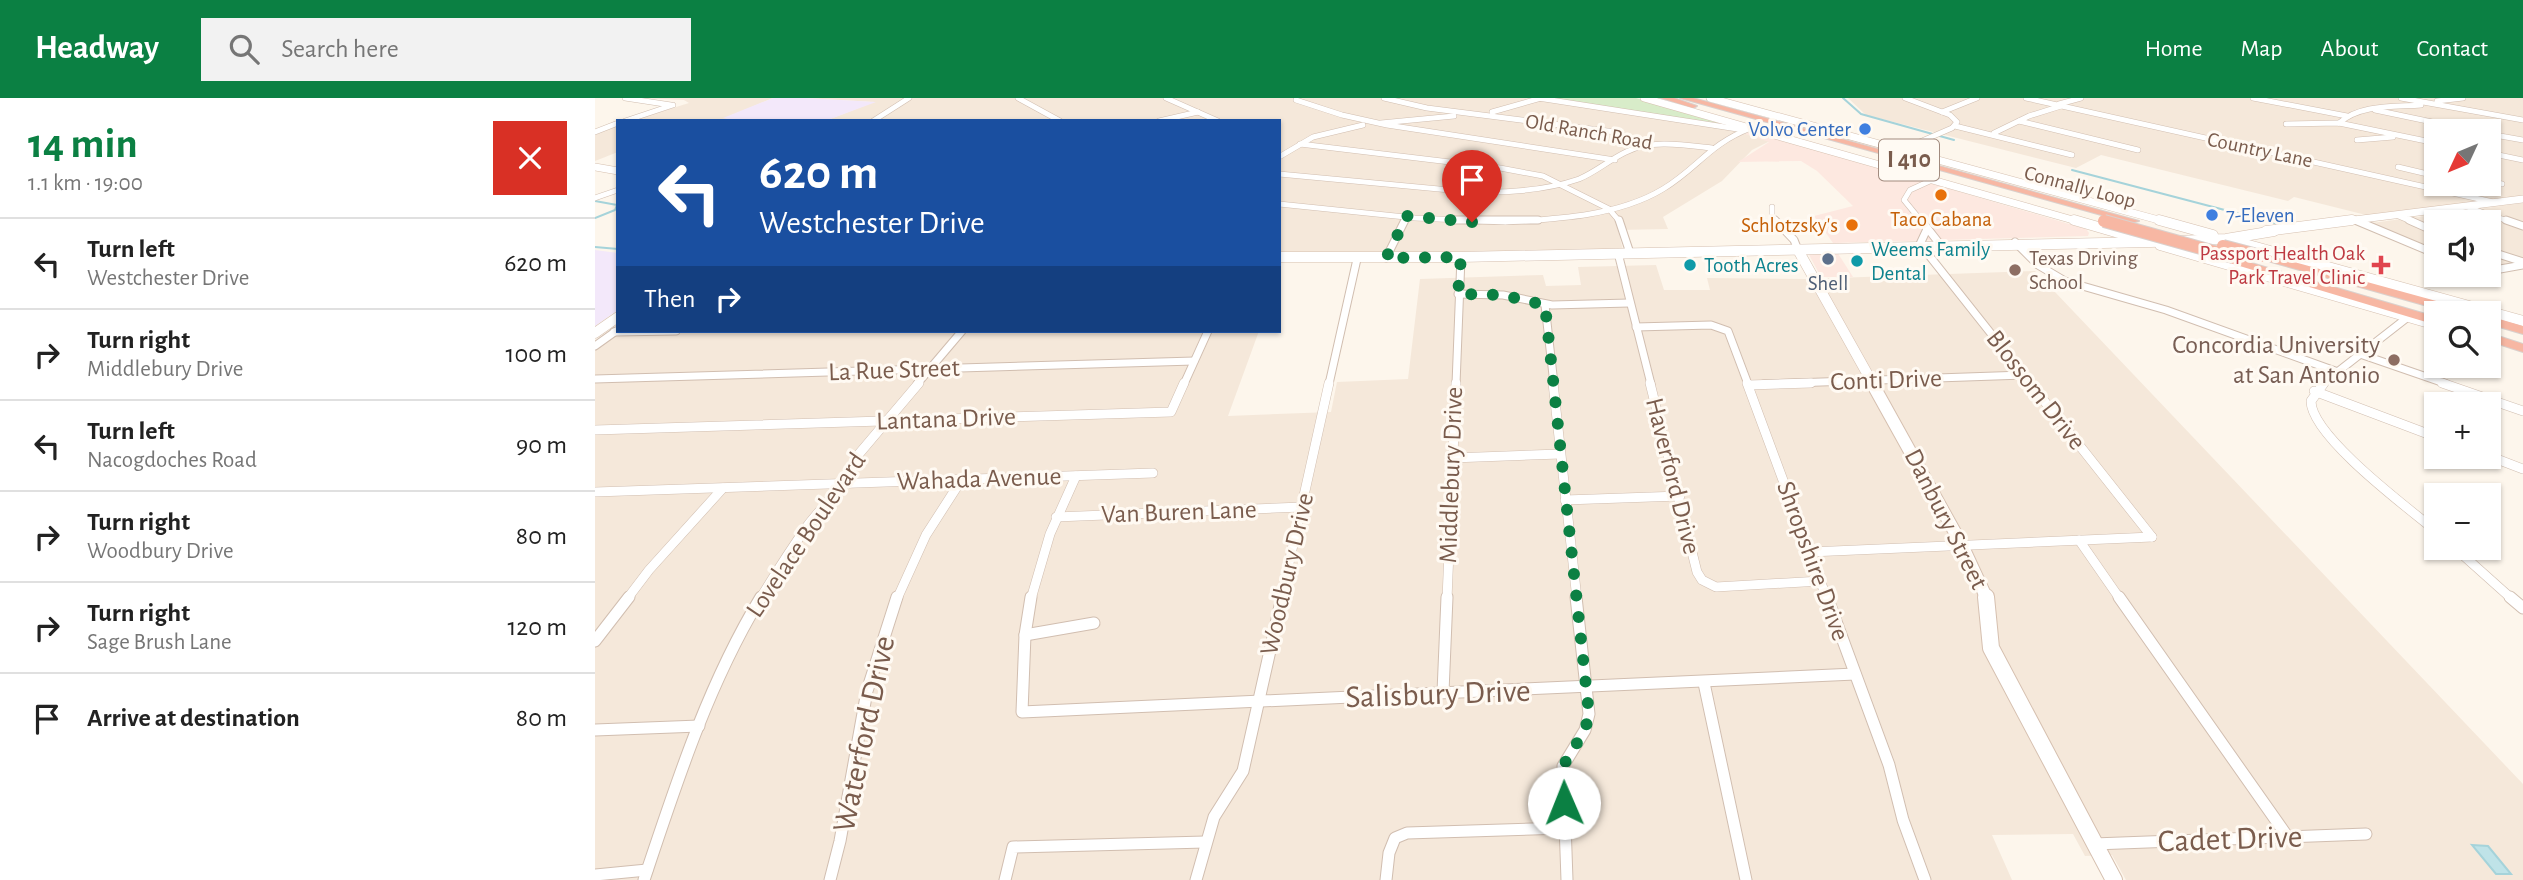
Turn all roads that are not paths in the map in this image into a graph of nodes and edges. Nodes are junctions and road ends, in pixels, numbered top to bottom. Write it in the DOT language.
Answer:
graph roads {
  1 [pos="625,98"];
  2 [pos="909,98"];
  3 [pos="1018,98"];
  4 [pos="1166,98"];
  5 [pos="1384,98"];
  6 [pos="1539,98"];
  7 [pos="1644,98"];
  8 [pos="1657,98"];
  9 [pos="1665,98"];
  10 [pos="1685,98"];
  11 [pos="1710,98"];
  12 [pos="1905,98"];
  13 [pos="1977,98"];
  14 [pos="2025,98"];
  15 [pos="2081,98"];
  16 [pos="2253,98"];
  17 [pos="2400,98"];
  18 [pos="2463,98"];
  19 [pos="1299,99"];
  20 [pos="2425,102"];
  21 [pos="2433,104"];
  22 [pos="2059,105"];
  23 [pos="2375,110"];
  24 [pos="1198,112"];
  25 [pos="1943,112"];
  26 [pos="1473,114"];
  27 [pos="1723,115"];
  28 [pos="2347,116"];
  29 [pos="883,118"];
  30 [pos="631,119"];
  31 [pos="1056,119"];
  32 [pos="1168,119"];
  33 [pos="1214,119"];
  34 [pos="2424,120"];
  35 [pos="2523,120"];
  36 [pos="2019,121"];
  37 [pos="2339,123"];
  38 [pos="616,124"];
  39 [pos="1370,124"];
  40 [pos="2286,124"];
  41 [pos="1955,126"];
  42 [pos="1749,129"];
  43 [pos="595,132"];
  44 [pos="1836,133"];
  45 [pos="1994,133"];
  46 [pos="2402,136"];
  47 [pos="2501,136"];
  48 [pos="2357,140"];
  49 [pos="2424,141"];
  50 [pos="2523,141"];
  51 [pos="1300,144"];
  52 [pos="1650,146"];
  53 [pos="1712,148"];
  54 [pos="1901,150"];
  55 [pos="2139,150"];
  56 [pos="2072,155"];
  57 [pos="2501,155"];
  58 [pos="1281,156"];
  59 [pos="1615,160"];
  60 [pos="2523,160"];
  61 [pos="595,167"];
  62 [pos="2398,167"];
  63 [pos="616,171"];
  64 [pos="2424,173"];
  65 [pos="1281,174"];
  66 [pos="1931,180"];
  67 [pos="1559,183"];
  68 [pos="2424,187"];
  69 [pos="616,191"];
  70 [pos="2464,196"];
  71 [pos="595,198"];
  72 [pos="2523,199"];
  73 [pos="2495,203"];
  74 [pos="1281,204"];
  75 [pos="2464,206"];
  76 [pos="1772,207"];
  77 [pos="1609,209"];
  78 [pos="2396,215"];
  79 [pos="1407,216"];
  80 [pos="2354,220"];
  81 [pos="2134,221"];
  82 [pos="2168,223"];
  83 [pos="2101,226"];
  84 [pos="2523,226"];
  85 [pos="2424,227"];
  86 [pos="1927,229"];
  87 [pos="2274,231"];
  88 [pos="2212,235"];
  89 [pos="2254,235"];
  90 [pos="2135,238"];
  91 [pos="2150,238"];
  92 [pos="2096,239"];
  93 [pos="2226,239"];
  94 [pos="1940,243"];
  95 [pos="2016,243"];
  96 [pos="2053,244"];
  97 [pos="1921,245"];
  98 [pos="1796,248"];
  99 [pos="2173,249"];
  100 [pos="2424,249"];
  101 [pos="2261,252"];
  102 [pos="1618,253"];
  103 [pos="1630,253"];
  104 [pos="2501,255"];
  105 [pos="2196,256"];
  106 [pos="1281,257"];
  107 [pos="1461,257"];
  108 [pos="1386,258"];
  109 [pos="2230,258"];
  110 [pos="1357,259"];
  111 [pos="2523,263"];
  112 [pos="2501,268"];
  113 [pos="1458,294"];
  114 [pos="2425,301"];
  115 [pos="1629,303"];
  116 [pos="1545,305"];
  117 [pos="2424,311"];
  118 [pos="2408,317"];
  119 [pos="616,318"];
  120 [pos="2424,319"];
  121 [pos="2424,320"];
  122 [pos="2523,321"];
  123 [pos="2501,324"];
  124 [pos="1636,327"];
  125 [pos="616,331"];
  126 [pos="2523,331"];
  127 [pos="595,333"];
  128 [pos="960,333"];
  129 [pos="1206,333"];
  130 [pos="2501,334"];
  131 [pos="2523,340"];
  132 [pos="2501,342"];
  133 [pos="595,346"];
  134 [pos="2523,349"];
  135 [pos="2360,354"];
  136 [pos="1194,361"];
  137 [pos="931,369"];
  138 [pos="2338,372"];
  139 [pos="2024,375"];
  140 [pos="595,379"];
  141 [pos="1872,380"];
  142 [pos="1749,385"];
  143 [pos="2314,391"];
  144 [pos="2523,411"];
  145 [pos="887,421"];
  146 [pos="595,430"];
  147 [pos="2424,432"];
  148 [pos="1560,454"];
  149 [pos="1452,458"];
  150 [pos="2501,461"];
  151 [pos="2523,469"];
  152 [pos="1153,473"];
  153 [pos="1076,476"];
  154 [pos="962,479"];
  155 [pos="840,484"];
  156 [pos="723,488"];
  157 [pos="599,492"];
  158 [pos="1679,496"];
  159 [pos="595,499"];
  160 [pos="1565,500"];
  161 [pos="1302,507"];
  162 [pos="1056,517"];
  163 [pos="2424,520"];
  164 [pos="2079,540"];
  165 [pos="1962,545"];
  166 [pos="1810,552"];
  167 [pos="2469,560"];
  168 [pos="1821,581"];
  169 [pos="2523,608"];
  170 [pos="1094,623"];
  171 [pos="1025,635"];
  172 [pos="595,641"];
  173 [pos="1855,674"];
  174 [pos="1705,683"];
  175 [pos="1587,690"];
  176 [pos="1443,692"];
  177 [pos="1259,701"];
  178 [pos="699,726"];
  179 [pos="595,730"];
  180 [pos="1564,828"];
  181 [pos="2366,834"];
  182 [pos="2287,836"];
  183 [pos="1205,842"];
  184 [pos="2094,844"];
  185 [pos="595,875"];
  186 [pos="645,875"];
  187 [pos="830,880"];
  188 [pos="1005,880"];
  189 [pos="1196,880"];
  190 [pos="1386,880"];
  191 [pos="1567,880"];
  192 [pos="1746,880"];
  193 [pos="1925,880"];
  194 [pos="2114,880"];
  1 -- 30 [label="street"];
  2 -- 29 [label="street"];
  3 -- 31 [label="street"];
  4 -- 24 [label="street"];
  5 -- 26 [label="street, Old Ranch Road"];
  6 -- 26 [label="street"];
  6 -- 42 [label="street"];
  7 -- 42 [label="main road"];
  8 -- 27 [label="highway"];
  9 -- 27 [label="highway, Connally Loop / I 410"];
  10 -- 81 [label="highway, Connally Loop / I 410"];
  11 -- 44 [label="main road"];
  12 -- 25 [label="street"];
  13 -- 25 [label="street"];
  14 -- 22 [label="street, Country Lane"];
  15 -- 22 [label="street"];
  16 -- 28 [label="street"];
  17 -- 20 [label="street"];
  18 -- 20 [label="street"];
  19 -- 39 [label="street"];
  20 -- 21 [label="street"];
  21 -- 23 [label="street"];
  21 -- 35 [label="street"];
  22 -- 36 [label="street"];
  22 -- 68 [label="street, Country Lane"];
  23 -- 28 [label="street"];
  23 -- 34 [label="street"];
  24 -- 32 [label="street"];
  24 -- 33 [label="street"];
  25 -- 41 [label="street"];
  26 -- 39 [label="street"];
  26 -- 52 [label="street, Old Ranch Road"];
  27 -- 83 [label="highway, Connally Loop / I 410"];
  28 -- 37 [label="street"];
  36 -- 45 [label="street"];
  36 -- 55 [label="street"];
  37 -- 40 [label="street"];
  37 -- 46 [label="street"];
  38 -- 43 [label="street"];
  39 -- 51 [label="street"];
  39 -- 59 [label="street"];
  41 -- 54 [label="street"];
  41 -- 56 [label="street"];
  42 -- 53 [label="street"];
  42 -- 66 [label="main road"];
  44 -- 54 [label="main road"];
  44 -- 81 [label="highway"];
  46 -- 48 [label="street"];
  46 -- 49 [label="street"];
  47 -- 50 [label="street"];
  51 -- 58 [label="street"];
  51 -- 67 [label="street"];
  52 -- 53 [label="street, Old Ranch Road"];
  52 -- 59 [label="street"];
  53 -- 77 [label="street"];
  54 -- 82 [label="main road"];
  57 -- 60 [label="street"];
  59 -- 67 [label="street"];
  61 -- 63 [label="main road"];
  62 -- 64 [label="street"];
  65 -- 67 [label="street"];
  66 -- 83 [label="main road"];
  66 -- 86 [label="street"];
  67 -- 77 [label="street"];
  69 -- 71 [label="street"];
  70 -- 73 [label="street, Country Lane"];
  72 -- 73 [label="main road"];
  73 -- 75 [label="main road"];
  74 -- 79 [label="street"];
  75 -- 78 [label="main road"];
  75 -- 84 [label="street"];
  76 -- 98 [label="street, Danbury Street"];
  77 -- 79 [label="street"];
  77 -- 103 [label="street"];
  78 -- 80 [label="main road"];
  78 -- 85 [label="street"];
  79 -- 108 [label="street"];
  80 -- 87 [label="main road"];
  80 -- 100 [label="street"];
  81 -- 101 [label="highway, Connally Loop / I 410, bridge"];
  82 -- 83 [label="main road"];
  82 -- 88 [label="main road"];
  83 -- 90 [label="main road"];
  83 -- 91 [label="highway, Connally Loop / I 410, bridge"];
  83 -- 92 [label="main road"];
  86 -- 94 [label="street"];
  86 -- 97 [label="street"];
  87 -- 88 [label="main road"];
  87 -- 89 [label="main road"];
  88 -- 90 [label="main road"];
  88 -- 93 [label="main road"];
  89 -- 93 [label="main road"];
  89 -- 101 [label="main road"];
  90 -- 91 [label="main road"];
  90 -- 92 [label="main road"];
  91 -- 93 [label="main road"];
  91 -- 96 [label="main road"];
  91 -- 99 [label="main road"];
  91 -- 109 [label="highway, Connally Loop, bridge"];
  92 -- 95 [label="main road"];
  93 -- 101 [label="main road"];
  94 -- 95 [label="main road"];
  94 -- 97 [label="main road"];
  95 -- 96 [label="main road"];
  95 -- 97 [label="main road"];
  95 -- 138 [label="street"];
  96 -- 99 [label="main road"];
  97 -- 98 [label="main road"];
  97 -- 139 [label="street, Blossom Drive"];
  98 -- 103 [label="main road"];
  98 -- 141 [label="main road, Danbury Street"];
  99 -- 105 [label="main road"];
  101 -- 105 [label="main road"];
  101 -- 114 [label="highway, Connally Loop / I 410"];
  101 -- 122 [label="main road"];
  102 -- 103 [label="main road"];
  102 -- 107 [label="main road"];
  102 -- 115 [label="street, Haverford Drive"];
  104 -- 111 [label="street"];
  105 -- 118 [label="main road"];
  106 -- 110 [label="main road"];
  107 -- 108 [label="main road"];
  107 -- 113 [label="street, Middlebury Drive"];
  108 -- 110 [label="main road"];
  109 -- 117 [label="highway"];
  109 -- 120 [label="highway"];
  110 -- 161 [label="street, Woodbury Drive"];
  111 -- 112 [label="street"];
  113 -- 116 [label="street"];
  113 -- 149 [label="street, Middlebury Drive"];
  115 -- 116 [label="street"];
  115 -- 124 [label="street, Haverford Drive"];
  116 -- 148 [label="street"];
  118 -- 121 [label="main road"];
  118 -- 135 [label="street"];
  119 -- 127 [label="main road"];
  123 -- 126 [label="highway"];
  124 -- 142 [label="street, Shropshire Drive"];
  124 -- 158 [label="street, Haverford Drive"];
  125 -- 133 [label="street"];
  128 -- 137 [label="street, Lovelace Boulevard"];
  129 -- 136 [label="street"];
  130 -- 131 [label="highway"];
  132 -- 134 [label="highway"];
  135 -- 138 [label="street"];
  135 -- 144 [label="street"];
  136 -- 137 [label="street, La Rue Street"];
  136 -- 145 [label="street, Lantana Drive"];
  137 -- 140 [label="street, La Rue Street"];
  137 -- 145 [label="street, Lovelace Boulevard"];
  138 -- 143 [label="street"];
  139 -- 141 [label="street, Conti Drive"];
  139 -- 164 [label="street, Blossom Drive"];
  141 -- 142 [label="street, Conti Drive"];
  141 -- 165 [label="main road, Danbury Street"];
  142 -- 166 [label="street, Shropshire Drive"];
  143 -- 147 [label="street"];
  143 -- 163 [label="street"];
  145 -- 146 [label="street, Lantana Drive"];
  145 -- 155 [label="street, Lovelace Boulevard"];
  148 -- 149 [label="street"];
  148 -- 160 [label="street"];
  149 -- 176 [label="street, Middlebury Drive"];
  150 -- 151 [label="street"];
  152 -- 153 [label="street, Wahada Avenue"];
  153 -- 154 [label="street, Wahada Avenue"];
  153 -- 162 [label="street"];
  154 -- 155 [label="street, Wahada Avenue"];
  154 -- 187 [label="street, Waterford Drive"];
  155 -- 156 [label="street, Wahada Avenue"];
  155 -- 178 [label="street, Lovelace Boulevard"];
  156 -- 157 [label="street, Wahada Avenue"];
  156 -- 172 [label="street"];
  157 -- 159 [label="street"];
  158 -- 160 [label="street"];
  158 -- 168 [label="street, Haverford Drive"];
  160 -- 175 [label="street"];
  161 -- 162 [label="street, Van Buren Lane"];
  161 -- 177 [label="street, Woodbury Drive"];
  162 -- 171 [label="street"];
  164 -- 165 [label="street"];
  164 -- 182 [label="street"];
  165 -- 166 [label="street"];
  165 -- 184 [label="main road, Danbury Street"];
  166 -- 168 [label="street, Shropshire Drive"];
  167 -- 169 [label="street"];
  168 -- 173 [label="street, Shropshire Drive"];
  170 -- 171 [label="street"];
  171 -- 177 [label="street, Salisbury Drive"];
  173 -- 174 [label="street, Salisbury Drive"];
  173 -- 193 [label="street, Shropshire Drive"];
  174 -- 175 [label="street, Salisbury Drive"];
  174 -- 192 [label="street"];
  175 -- 176 [label="street, Salisbury Drive"];
  175 -- 180 [label="street"];
  176 -- 177 [label="street, Salisbury Drive"];
  177 -- 183 [label="street, Woodbury Drive"];
  178 -- 179 [label="street"];
  178 -- 186 [label="street, Lovelace Boulevard"];
  180 -- 190 [label="street"];
  180 -- 191 [label="street"];
  181 -- 182 [label="street, Cadet Drive"];
  182 -- 184 [label="street, Cadet Drive"];
  183 -- 188 [label="street"];
  183 -- 189 [label="street, Woodbury Drive"];
  184 -- 194 [label="main road, Danbury Street"];
  185 -- 186 [label="street"];
}
